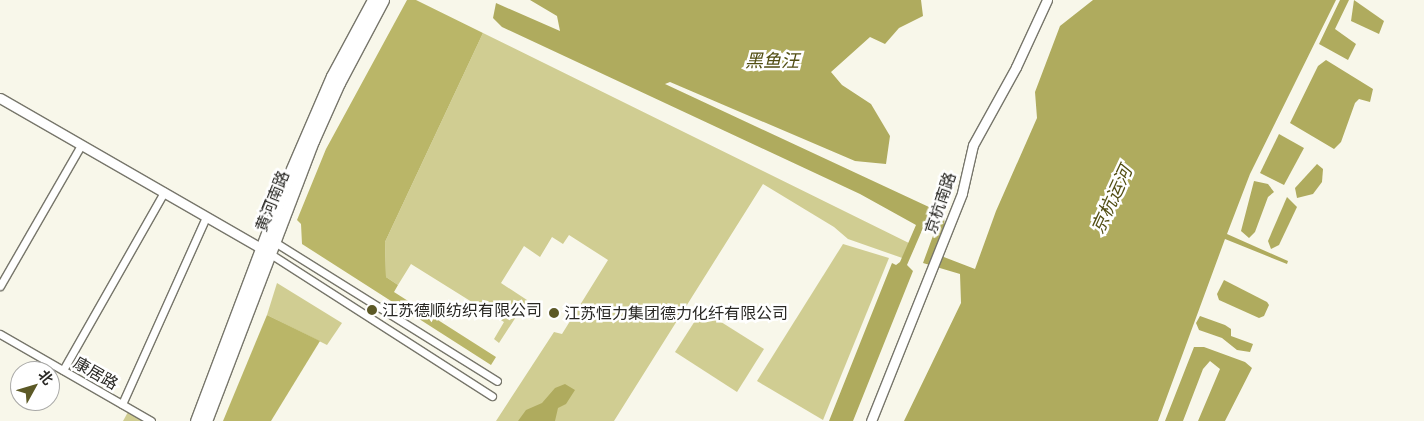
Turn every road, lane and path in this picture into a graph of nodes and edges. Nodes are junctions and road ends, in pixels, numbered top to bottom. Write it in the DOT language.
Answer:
graph roads {
  1 [pos="373,0"];
  2 [pos="383,0"];
  3 [pos="1047,0"];
  4 [pos="0,98"];
  5 [pos="81,145"];
  6 [pos="164,192"];
  7 [pos="206,217"];
  8 [pos="269,239"];
  9 [pos="265,251"];
  10 [pos="0,286"];
  11 [pos="0,334"];
  12 [pos="63,370"];
  13 [pos="497,380"];
  14 [pos="492,396"];
  15 [pos="122,404"];
  16 [pos="151,421"];
  17 [pos="196,421"];
  18 [pos="206,421"];
  19 [pos="872,421"];
  1 -- 8 [label="main road, 黄河南路"];
  2 -- 8 [label="main road, 黄河南路"];
  3 -- 19 [label="street, 京杭南路"];
  4 -- 5 [label="street"];
  5 -- 6 [label="street"];
  5 -- 10 [label="street"];
  6 -- 7 [label="street"];
  6 -- 12 [label="street"];
  7 -- 9 [label="street"];
  7 -- 15 [label="street"];
  8 -- 9 [label="main road, 黄河南路"];
  8 -- 13 [label="street"];
  9 -- 14 [label="street"];
  9 -- 17 [label="main road, 黄河南路"];
  9 -- 18 [label="main road, 黄河南路"];
  11 -- 12 [label="street, 康居路"];
  12 -- 15 [label="street, 康居路"];
  15 -- 16 [label="street, 康居路"];
}
